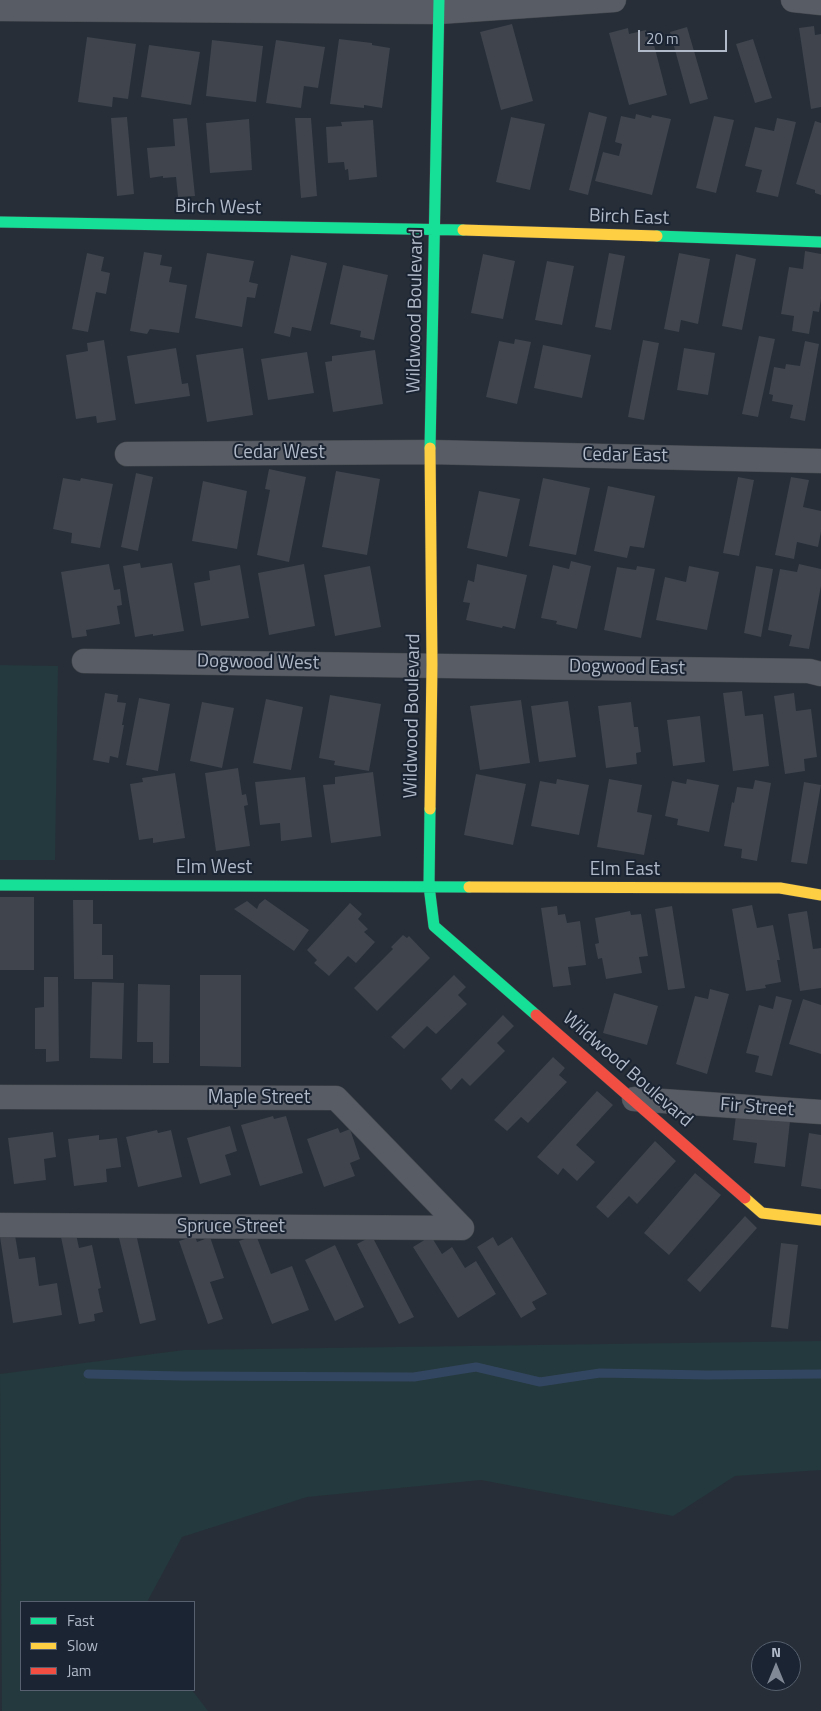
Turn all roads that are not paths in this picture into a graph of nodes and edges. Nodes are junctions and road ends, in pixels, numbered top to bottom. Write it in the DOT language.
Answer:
graph roads {
  1 [pos="614,0"];
  2 [pos="793,0"];
  3 [pos="821,3"];
  4 [pos="439,6"];
  5 [pos="0,9"];
  6 [pos="0,222"];
  7 [pos="435,229"];
  8 [pos="821,242"];
  9 [pos="430,452"];
  10 [pos="127,454"];
  11 [pos="821,461"];
  12 [pos="84,661"];
  13 [pos="432,665"];
  14 [pos="821,674"];
  15 [pos="0,884"];
  16 [pos="429,886"];
  17 [pos="821,895"];
  18 [pos="0,1097"];
  19 [pos="634,1099"];
  20 [pos="821,1112"];
  21 [pos="821,1220"];
  22 [pos="0,1225"];
  23 [pos="462,1228"];
  1 -- 4 [label="street"];
  2 -- 3 [label="street"];
  4 -- 5 [label="street"];
  4 -- 7 [label="street, Wildwood Boulevard"];
  6 -- 7 [label="street, Birch West"];
  7 -- 8 [label="street, Birch East"];
  7 -- 9 [label="street, Wildwood Boulevard"];
  9 -- 10 [label="street, Cedar West"];
  9 -- 11 [label="street, Cedar East"];
  9 -- 13 [label="street, Wildwood Boulevard"];
  12 -- 13 [label="street, Dogwood West"];
  13 -- 14 [label="street, Dogwood East"];
  13 -- 16 [label="street, Wildwood Boulevard"];
  15 -- 16 [label="street, Elm West"];
  16 -- 17 [label="street, Elm East"];
  16 -- 19 [label="street, Wildwood Boulevard"];
  18 -- 23 [label="street, Maple Street"];
  19 -- 20 [label="street, Fir Street"];
  19 -- 21 [label="street, Wildwood Boulevard"];
  22 -- 23 [label="street, Spruce Street"];
}
